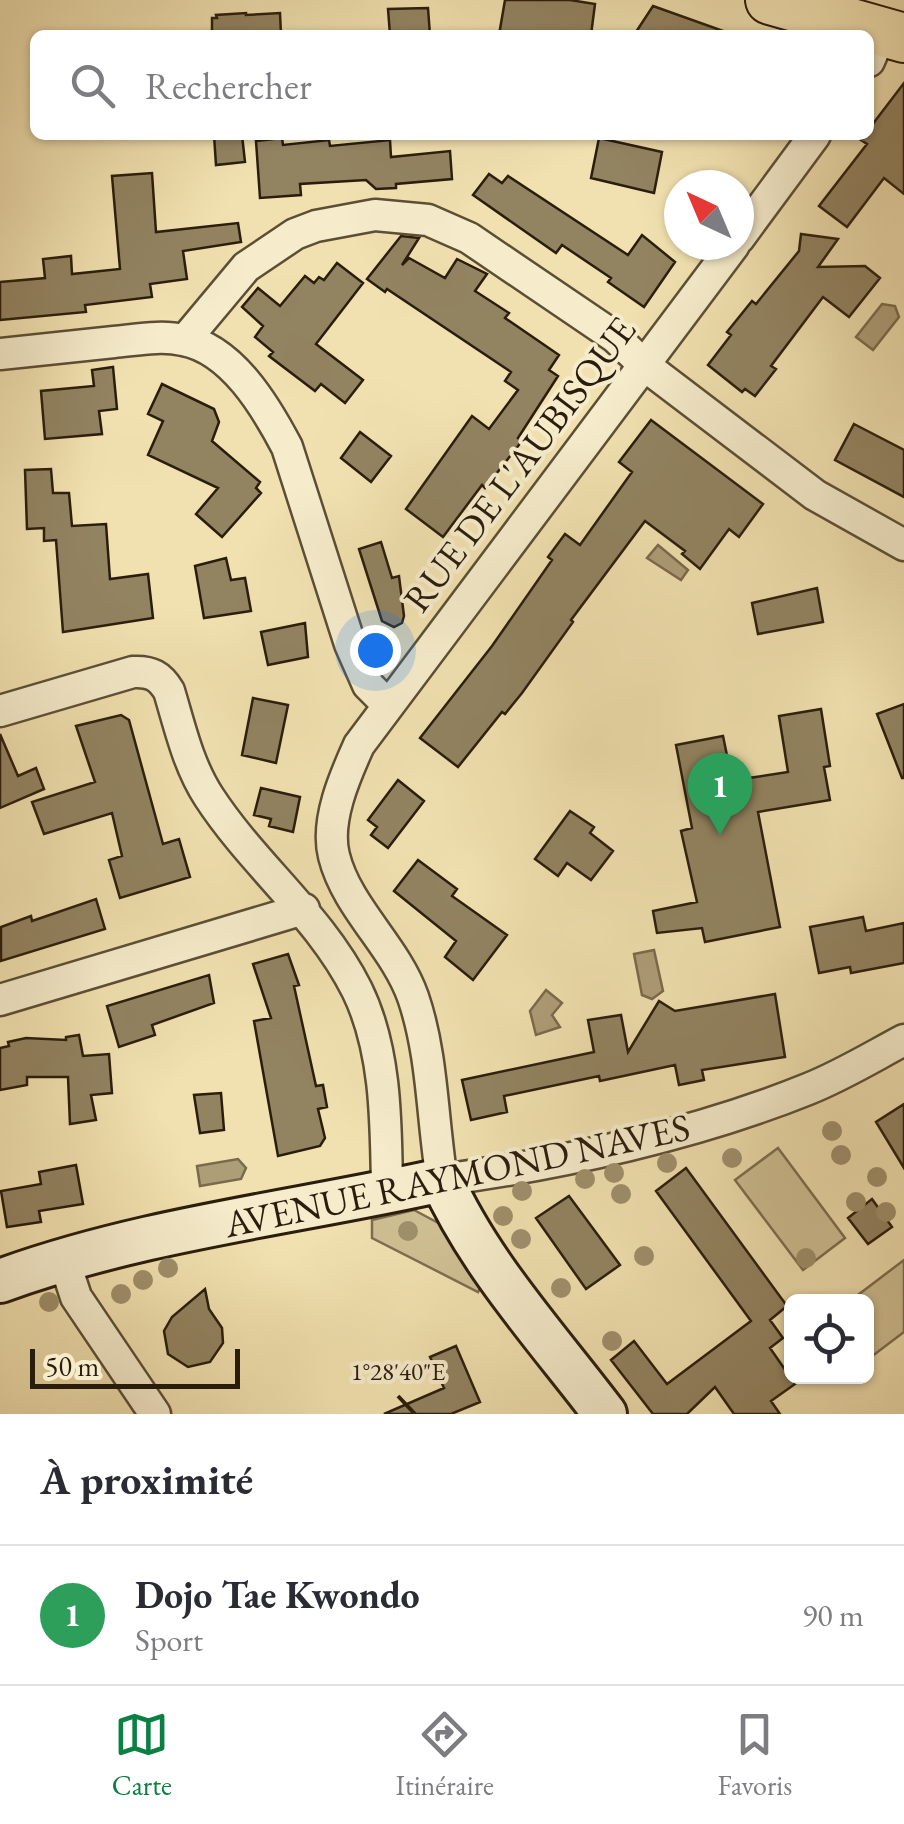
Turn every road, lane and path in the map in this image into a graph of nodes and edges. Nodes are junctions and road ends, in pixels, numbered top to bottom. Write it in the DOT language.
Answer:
graph roads {
  1 [pos="770,0"];
  2 [pos="848,30"];
  3 [pos="811,140"];
  4 [pos="754,218"];
  5 [pos="723,260"];
  6 [pos="185,340"];
  7 [pos="0,354"];
  8 [pos="644,366"];
  9 [pos="904,544"];
  10 [pos="387,704"];
  11 [pos="0,711"];
  12 [pos="304,909"];
  13 [pos="0,1000"];
  14 [pos="904,1040"];
  15 [pos="442,1180"];
  16 [pos="386,1192"];
  17 [pos="64,1260"];
  18 [pos="0,1282"];
  19 [pos="155,1414"];
  20 [pos="606,1414"];
  1 -- 2 [label="main road"];
  3 -- 4 [label="street"];
  5 -- 8 [label="street, RUE DE L'AUBISQUE"];
  6 -- 7 [label="street"];
  6 -- 8 [label="street"];
  6 -- 10 [label="street"];
  8 -- 9 [label="street"];
  8 -- 10 [label="street, RUE DE L'AUBISQUE"];
  10 -- 15 [label="street, RUE DE L'AUBISQUE"];
  11 -- 12 [label="street"];
  12 -- 13 [label="street"];
  12 -- 16 [label="street"];
  14 -- 15 [label="street, AVENUE RAYMOND NAVES"];
  15 -- 16 [label="street, AVENUE RAYMOND NAVES"];
  15 -- 20 [label="street"];
  16 -- 17 [label="street, AVENUE RAYMOND NAVES"];
  17 -- 18 [label="street, AVENUE RAYMOND NAVES"];
  17 -- 19 [label="street"];
}
